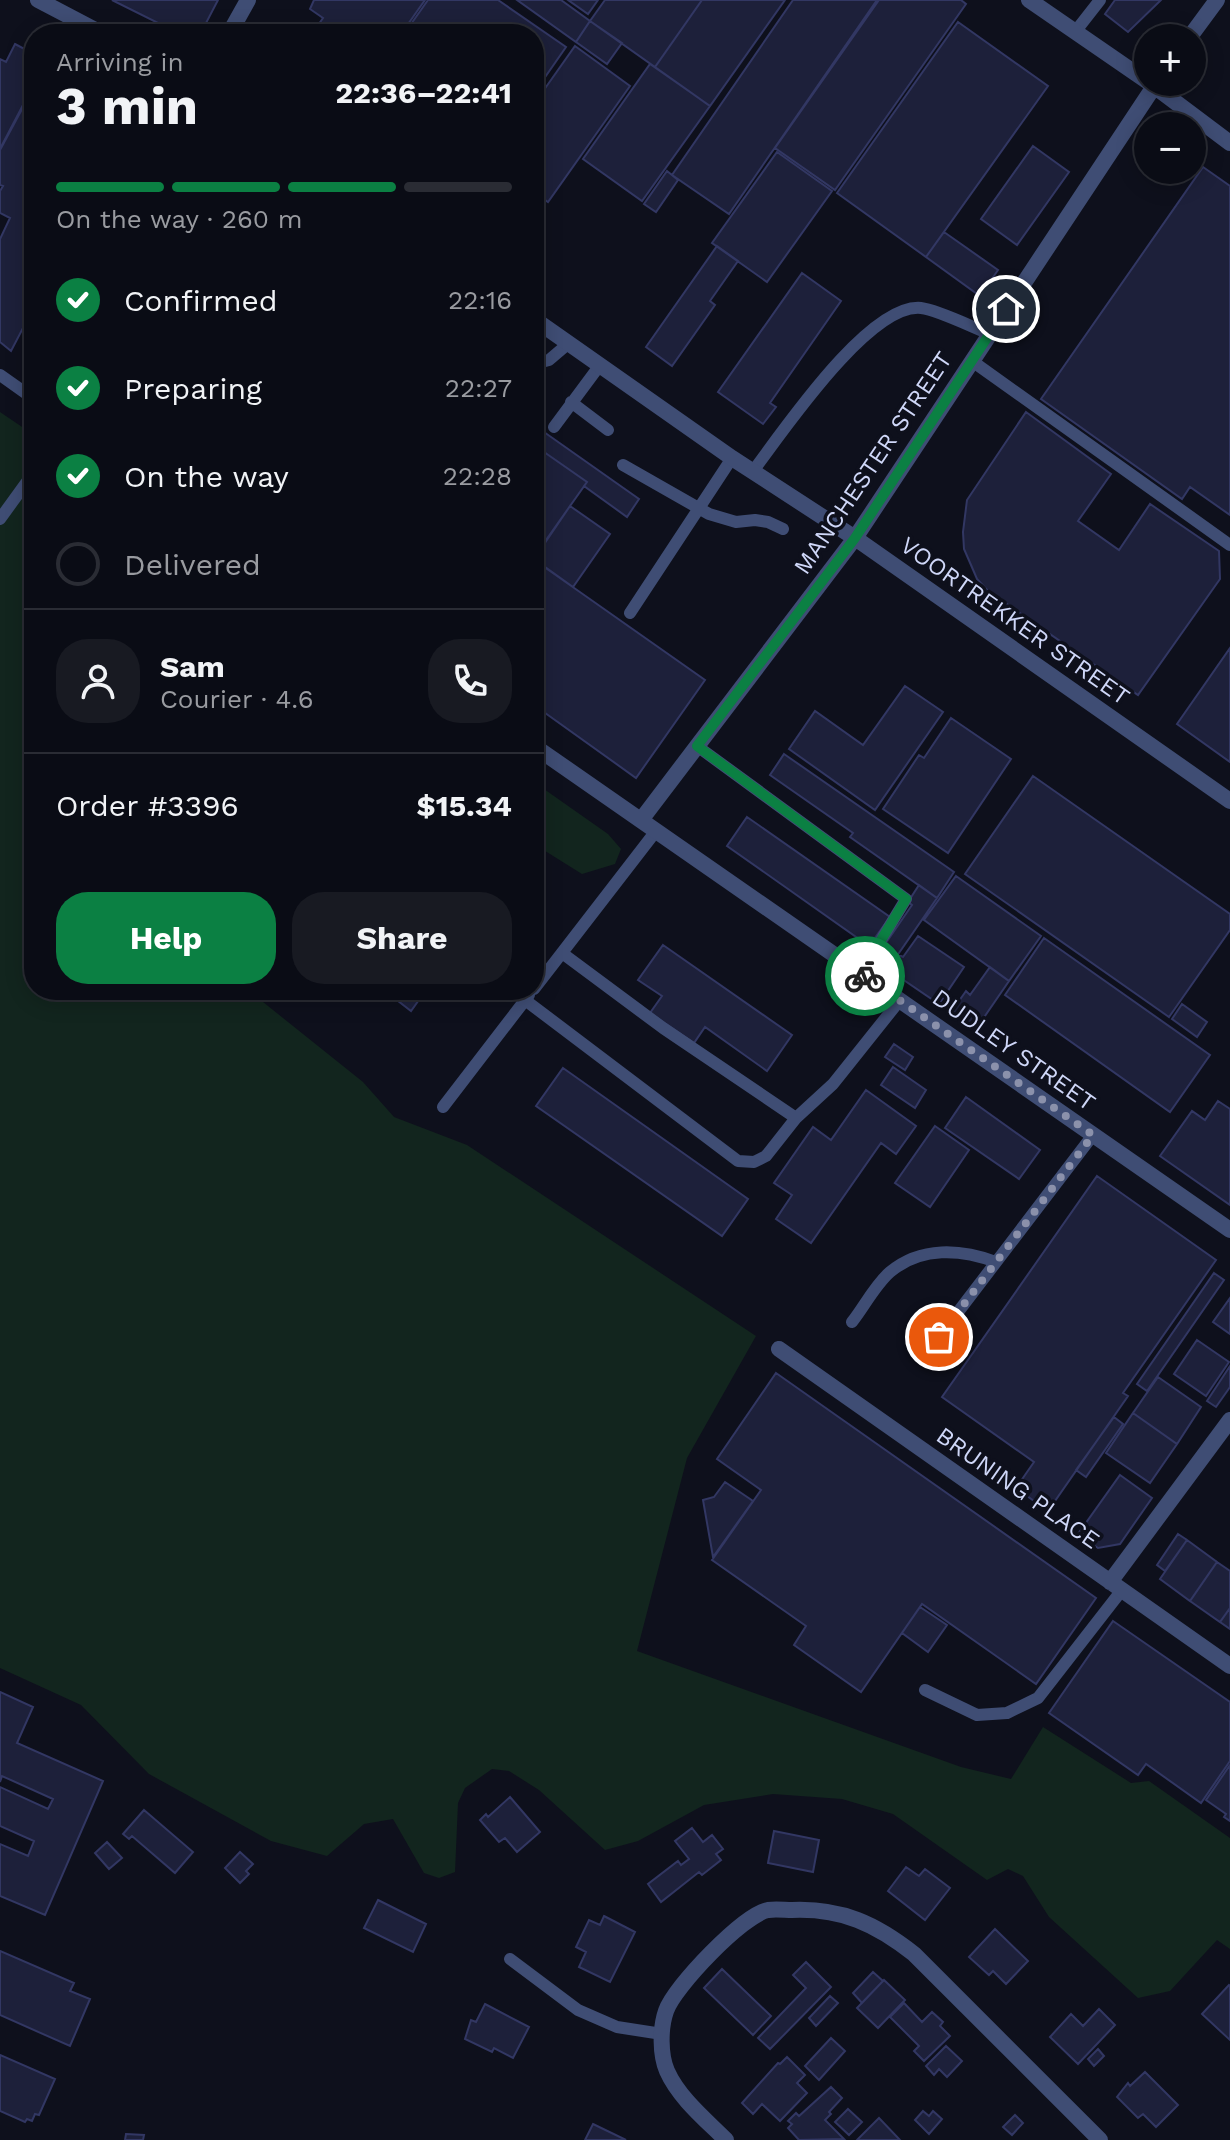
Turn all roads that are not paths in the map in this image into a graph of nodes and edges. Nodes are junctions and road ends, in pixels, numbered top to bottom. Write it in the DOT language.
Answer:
graph roads {
  1 [pos="38,0"];
  2 [pos="248,0"];
  3 [pos="1029,0"];
  4 [pos="1100,0"];
  5 [pos="1217,0"];
  6 [pos="84,24"];
  7 [pos="235,24"];
  8 [pos="1199,24"];
  9 [pos="1075,32"];
  10 [pos="1134,70"];
  11 [pos="1147,96"];
  12 [pos="1170,96"];
  13 [pos="1230,143"];
  14 [pos="544,326"];
  15 [pos="990,334"];
  16 [pos="569,343"];
  17 [pos="544,361"];
  18 [pos="972,361"];
  19 [pos="600,365"];
  20 [pos="0,375"];
  21 [pos="24,392"];
  22 [pos="571,402"];
  23 [pos="554,427"];
  24 [pos="608,430"];
  25 [pos="732,458"];
  26 [pos="623,465"];
  27 [pos="753,471"];
  28 [pos="24,486"];
  29 [pos="700,509"];
  30 [pos="0,519"];
  31 [pos="783,529"];
  32 [pos="855,538"];
  33 [pos="1230,545"];
  34 [pos="630,613"];
  35 [pos="697,746"];
  36 [pos="544,753"];
  37 [pos="1230,801"];
  38 [pos="641,820"];
  39 [pos="656,831"];
  40 [pos="562,953"];
  41 [pos="861,973"];
  42 [pos="544,976"];
  43 [pos="526,1000"];
  44 [pos="542,1000"];
  45 [pos="900,1000"];
  46 [pos="443,1107"];
  47 [pos="796,1118"];
  48 [pos="1093,1135"];
  49 [pos="1230,1230"];
  50 [pos="996,1262"];
  51 [pos="852,1322"];
  52 [pos="939,1337"];
  53 [pos="779,1349"];
  54 [pos="1230,1420"];
  55 [pos="1116,1586"];
  56 [pos="1230,1666"];
  57 [pos="925,1690"];
  58 [pos="510,1959"];
  59 [pos="662,2034"];
  60 [pos="726,2140"];
  61 [pos="1100,2140"];
  1 -- 6 [label="street"];
  2 -- 7 [label="street"];
  3 -- 9 [label="street"];
  4 -- 9 [label="lane"];
  5 -- 8 [label="street"];
  9 -- 10 [label="street"];
  11 -- 15 [label="street, MANCHESTER STREET"];
  12 -- 13 [label="street"];
  14 -- 16 [label="street, VOORTREKKER STREET"];
  15 -- 18 [label="street, MANCHESTER STREET"];
  15 -- 27 [label="lane"];
  16 -- 17 [label="lane"];
  16 -- 19 [label="street, VOORTREKKER STREET"];
  18 -- 32 [label="street, MANCHESTER STREET"];
  18 -- 33 [label="lane"];
  19 -- 22 [label="lane"];
  19 -- 25 [label="street, VOORTREKKER STREET"];
  20 -- 21 [label="lane"];
  22 -- 23 [label="lane"];
  22 -- 24 [label="lane"];
  25 -- 27 [label="street, VOORTREKKER STREET"];
  25 -- 29 [label="lane"];
  26 -- 29 [label="lane"];
  27 -- 32 [label="street, VOORTREKKER STREET"];
  28 -- 30 [label="lane"];
  29 -- 31 [label="lane"];
  29 -- 34 [label="lane"];
  32 -- 35 [label="street, MANCHESTER STREET"];
  32 -- 37 [label="street, VOORTREKKER STREET"];
  35 -- 38 [label="street, MANCHESTER STREET"];
  35 -- 41 [label="lane"];
  36 -- 38 [label="street, DUDLEY STREET"];
  38 -- 39 [label="street, DUDLEY STREET"];
  39 -- 40 [label="lane"];
  39 -- 41 [label="street, DUDLEY STREET"];
  40 -- 42 [label="lane"];
  40 -- 47 [label="lane"];
  41 -- 45 [label="street, DUDLEY STREET"];
  43 -- 46 [label="lane"];
  44 -- 47 [label="lane"];
  45 -- 47 [label="lane"];
  45 -- 48 [label="street, DUDLEY STREET"];
  48 -- 49 [label="street, DUDLEY STREET"];
  48 -- 50 [label="lane"];
  50 -- 51 [label="lane"];
  50 -- 52 [label="lane"];
  53 -- 55 [label="street, BRUNING PLACE"];
  54 -- 55 [label="street"];
  55 -- 56 [label="street, BRUNING PLACE"];
  55 -- 57 [label="lane"];
  58 -- 59 [label="lane"];
  59 -- 60 [label="street"];
  59 -- 61 [label="street"];
}
